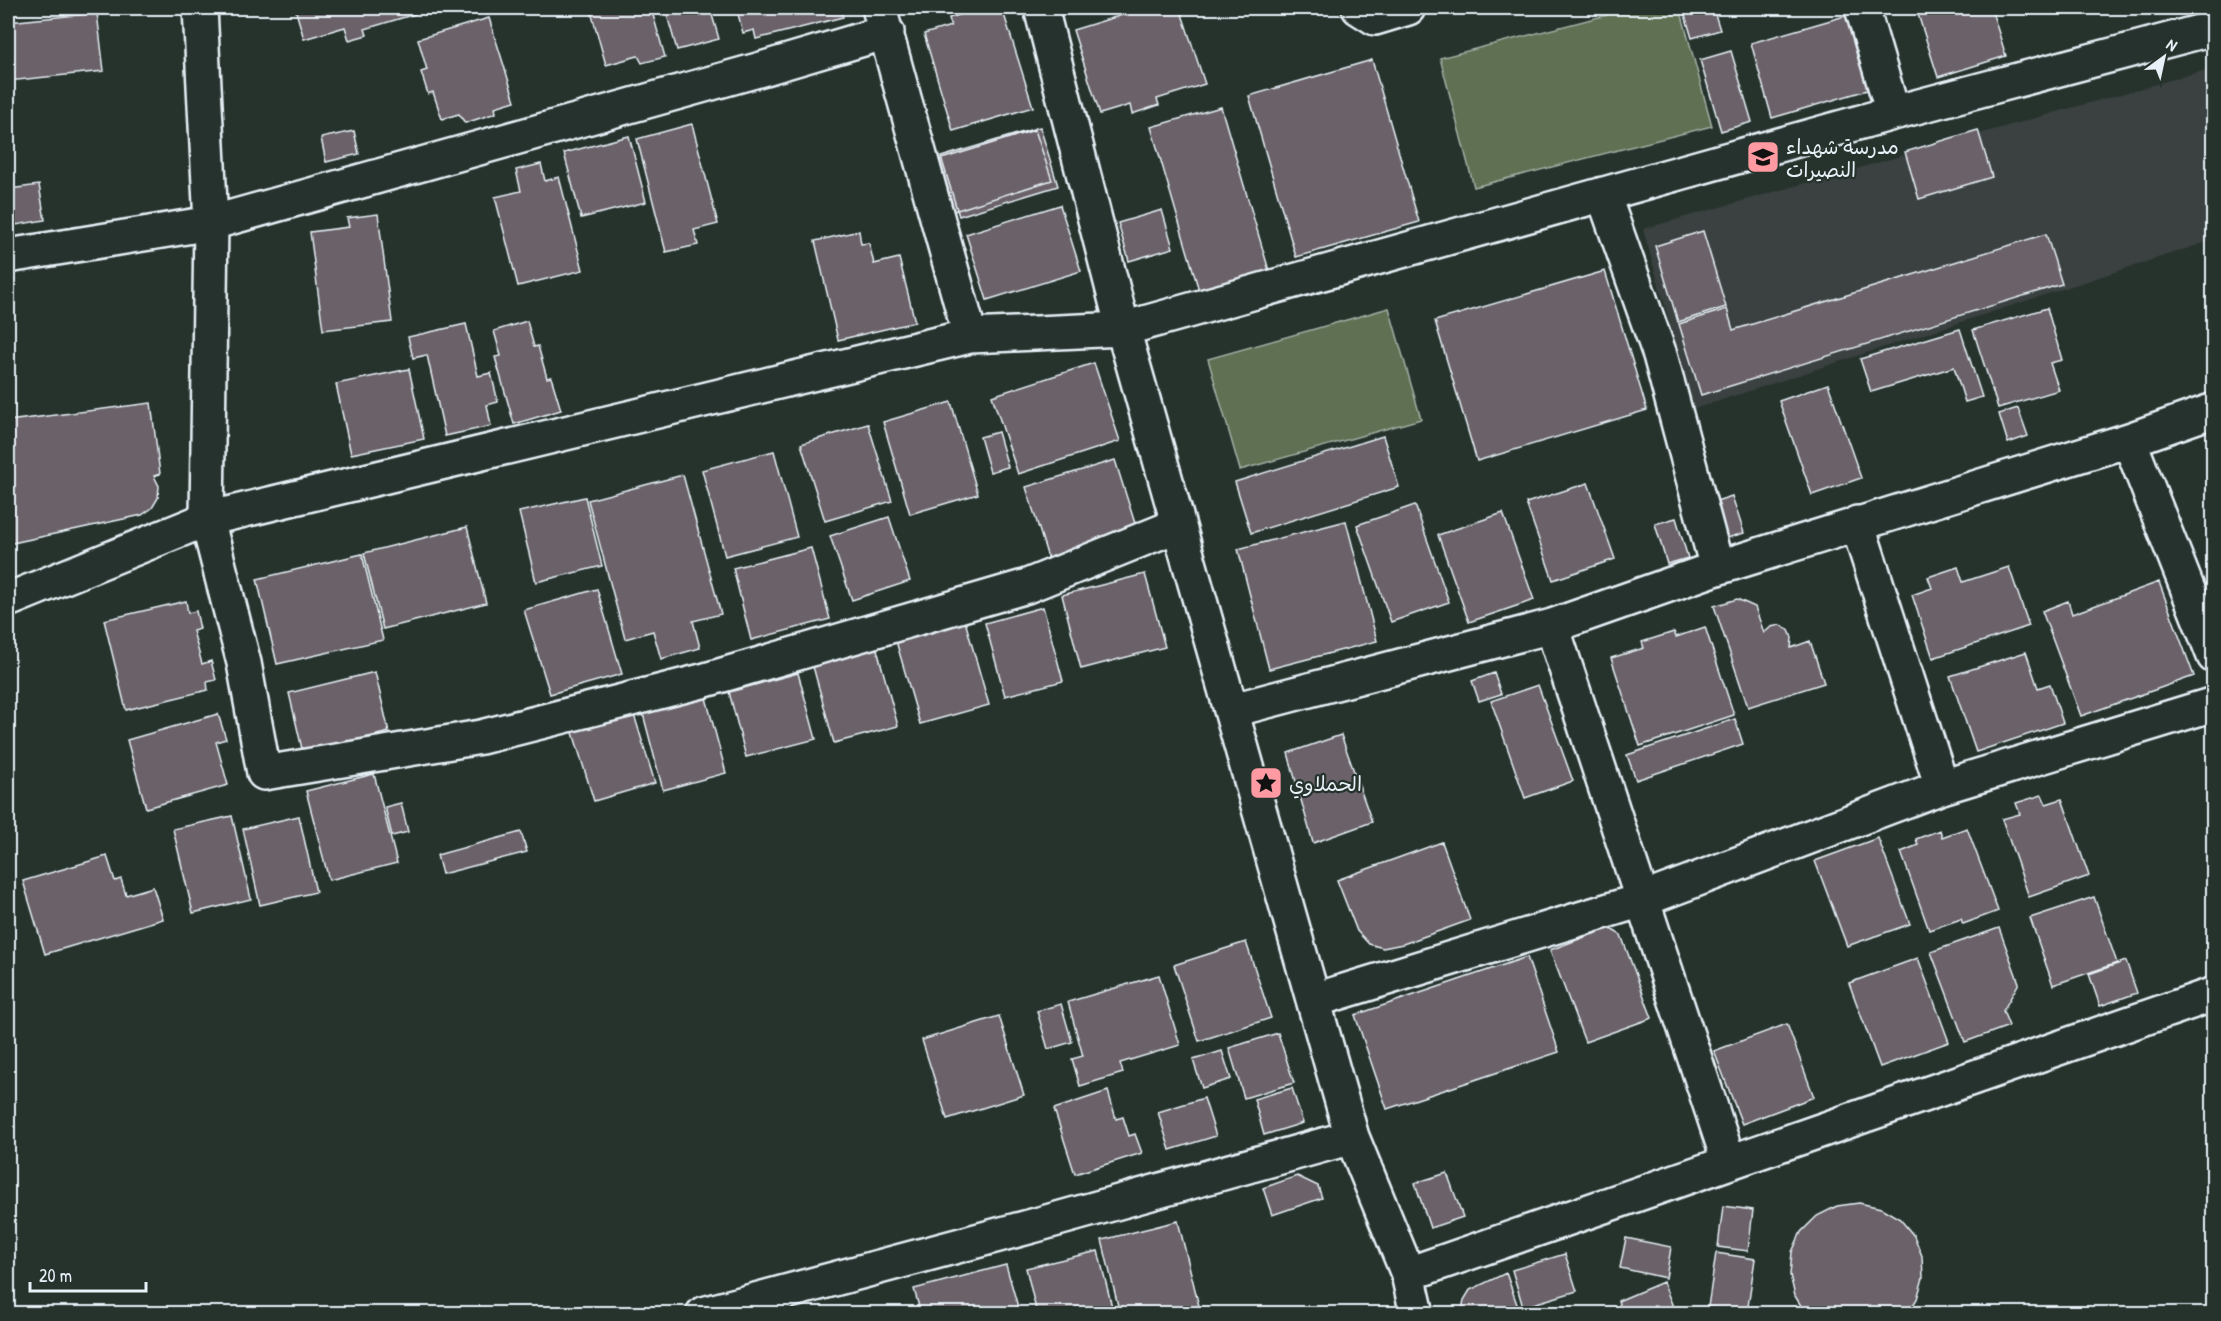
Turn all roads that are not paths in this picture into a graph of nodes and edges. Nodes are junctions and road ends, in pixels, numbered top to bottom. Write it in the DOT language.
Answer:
graph roads {
  1 [pos="200,8"];
  2 [pos="1041,8"];
  3 [pos="1359,8"];
  4 [pos="1408,8"];
  5 [pos="1862,8"];
  6 [pos="883,20"];
  7 [pos="2214,28"];
  8 [pos="1893,113"];
  9 [pos="1603,194"];
  10 [pos="211,223"];
  11 [pos="8,255"];
  12 [pos="1123,328"];
  13 [pos="970,336"];
  14 [pos="2214,410"];
  15 [pos="2129,440"];
  16 [pos="207,519"];
  17 [pos="1857,523"];
  18 [pos="1178,525"];
  19 [pos="1717,568"];
  20 [pos="8,600"];
  21 [pos="1552,626"];
  22 [pos="2214,656"];
  23 [pos="2214,704"];
  24 [pos="1233,710"];
  25 [pos="1942,787"];
  26 [pos="1642,900"];
  27 [pos="2214,994"];
  28 [pos="1315,1000"];
  29 [pos="1352,1137"];
  30 [pos="1729,1162"];
  31 [pos="1408,1274"];
  32 [pos="703,1314"];
  33 [pos="1417,1314"];
  1 -- 10 [label="street"];
  2 -- 12 [label="street"];
  3 -- 4 [label="street"];
  5 -- 8 [label="street"];
  6 -- 10 [label="street"];
  6 -- 13 [label="street"];
  7 -- 8 [label="street"];
  8 -- 9 [label="street"];
  9 -- 12 [label="street"];
  9 -- 19 [label="street"];
  10 -- 11 [label="street"];
  10 -- 16 [label="street"];
  12 -- 13 [label="street"];
  12 -- 18 [label="street"];
  13 -- 16 [label="street"];
  14 -- 15 [label="street"];
  15 -- 17 [label="street"];
  15 -- 22 [label="street"];
  16 -- 18 [label="street"];
  16 -- 20 [label="street"];
  17 -- 19 [label="street"];
  17 -- 25 [label="street"];
  18 -- 24 [label="street"];
  19 -- 21 [label="street"];
  21 -- 24 [label="street"];
  21 -- 26 [label="street"];
  23 -- 25 [label="street"];
  24 -- 28 [label="street"];
  25 -- 26 [label="street"];
  26 -- 28 [label="street"];
  26 -- 30 [label="street"];
  27 -- 30 [label="street"];
  28 -- 29 [label="street"];
  29 -- 31 [label="street"];
  29 -- 32 [label="street"];
  30 -- 31 [label="street"];
  31 -- 33 [label="street"];
}
